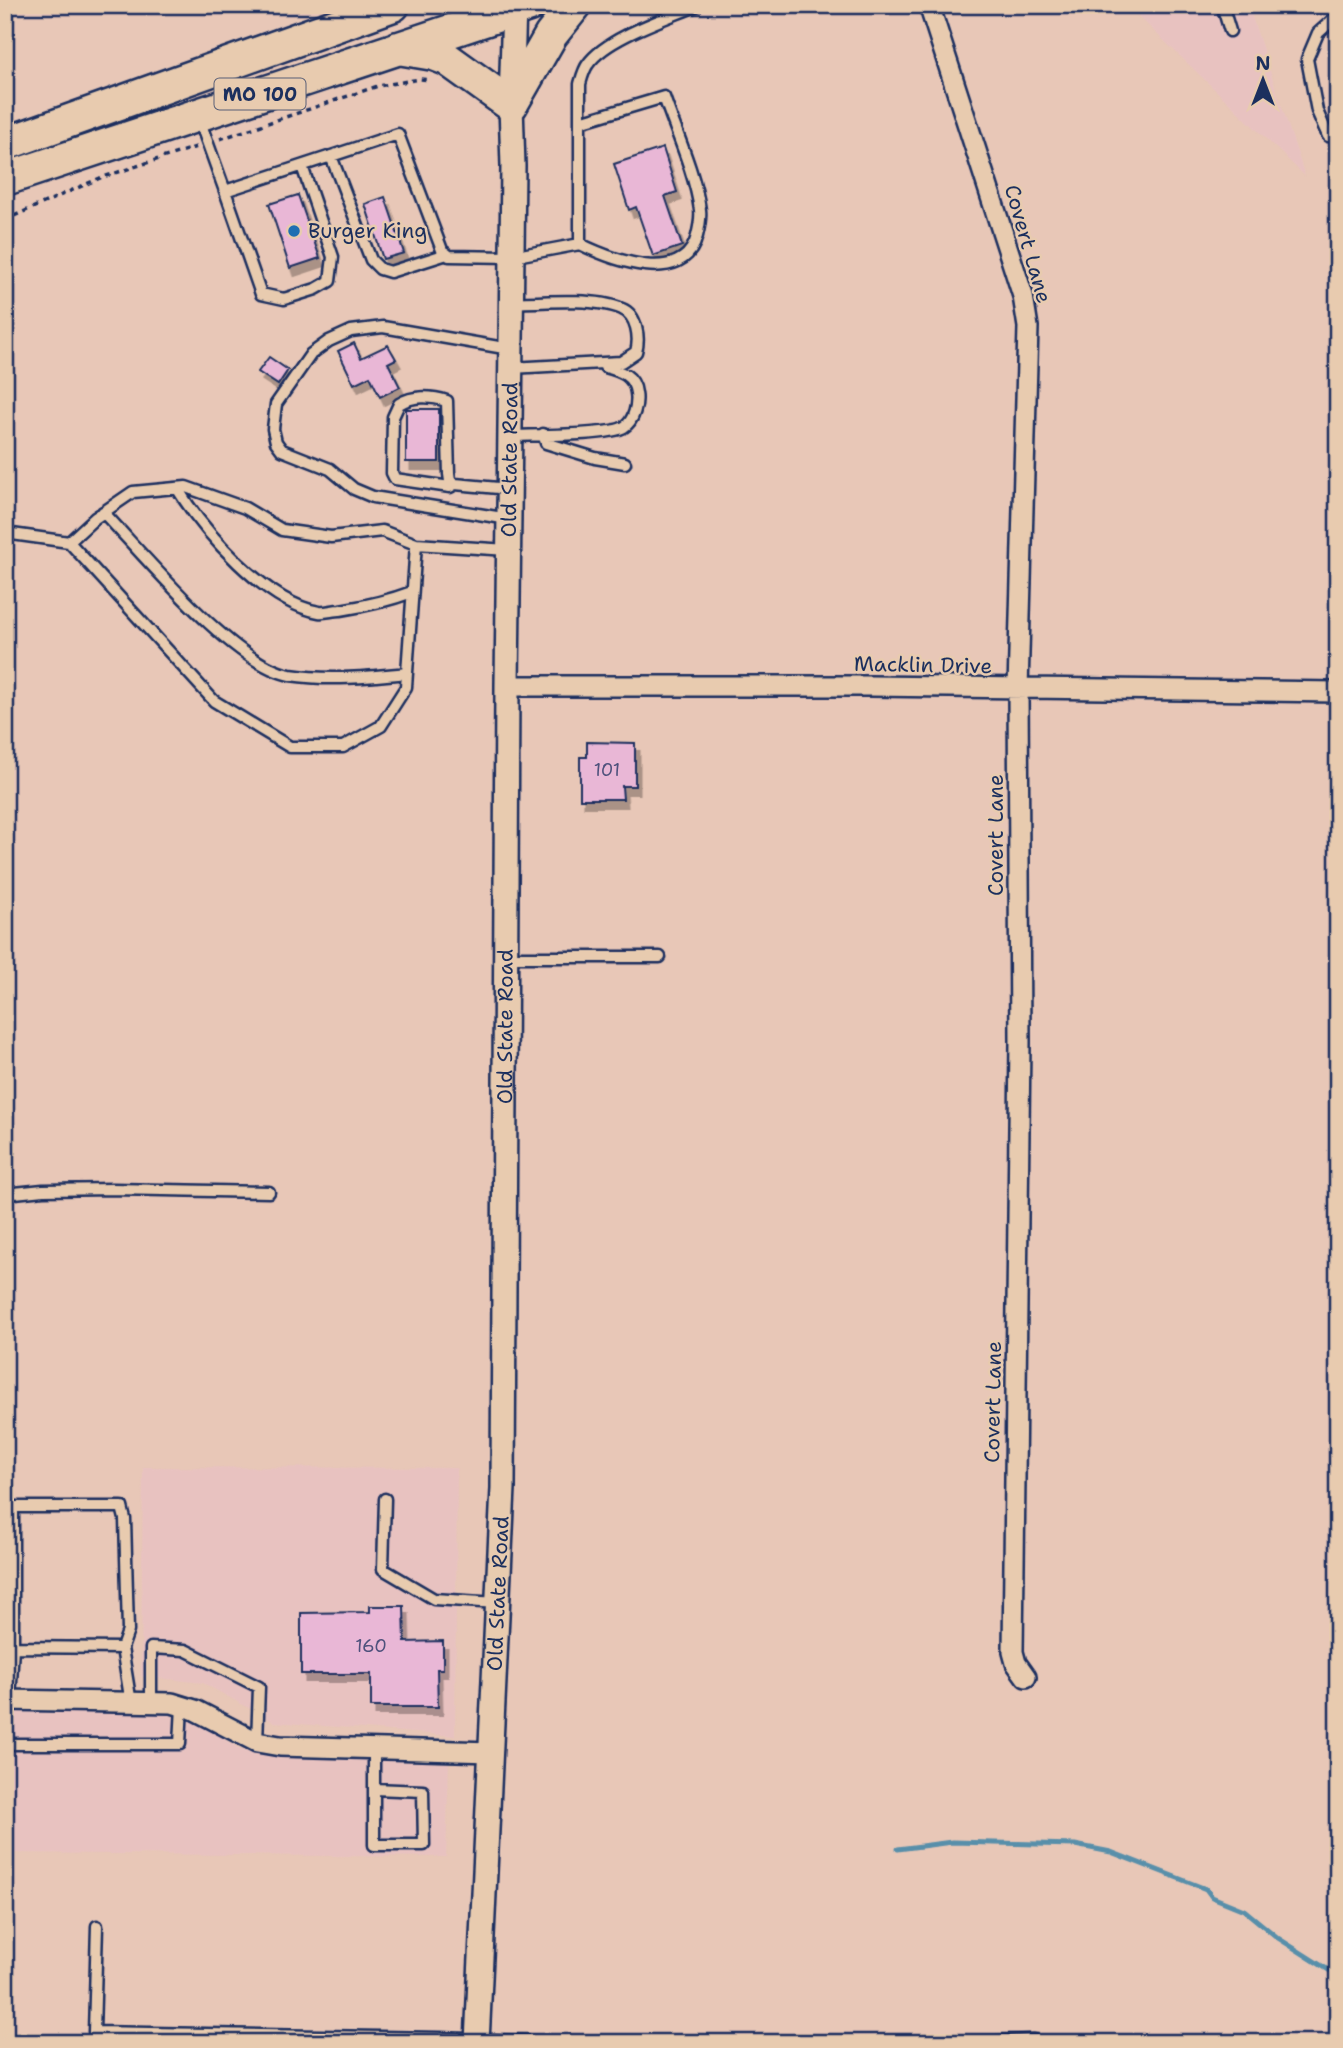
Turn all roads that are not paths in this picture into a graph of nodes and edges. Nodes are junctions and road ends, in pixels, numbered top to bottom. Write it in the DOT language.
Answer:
graph roads {
  1 [pos="393,5"];
  2 [pos="575,5"];
  3 [pos="698,5"];
  4 [pos="929,5"];
  5 [pos="1222,5"];
  6 [pos="519,7"];
  7 [pos="1338,15"];
  8 [pos="1230,31"];
  9 [pos="396,48"];
  10 [pos="512,104"];
  11 [pos="197,115"];
  12 [pos="580,122"];
  13 [pos="1338,137"];
  14 [pos="5,144"];
  15 [pos="331,156"];
  16 [pos="302,166"];
  17 [pos="5,179"];
  18 [pos="225,191"];
  19 [pos="580,244"];
  20 [pos="447,254"];
  21 [pos="511,257"];
  22 [pos="511,303"];
  23 [pos="510,359"];
  24 [pos="595,364"];
  25 [pos="543,434"];
  26 [pos="509,436"];
  27 [pos="625,463"];
  28 [pos="454,484"];
  29 [pos="177,488"];
  30 [pos="509,489"];
  31 [pos="103,512"];
  32 [pos="509,519"];
  33 [pos="5,533"];
  34 [pos="69,542"];
  35 [pos="416,544"];
  36 [pos="508,550"];
  37 [pos="412,592"];
  38 [pos="407,673"];
  39 [pos="507,686"];
  40 [pos="1018,689"];
  41 [pos="1338,692"];
  42 [pos="506,957"];
  43 [pos="660,957"];
  44 [pos="269,1192"];
  45 [pos="5,1194"];
  46 [pos="385,1499"];
  47 [pos="499,1603"];
  48 [pos="13,1647"];
  49 [pos="122,1648"];
  50 [pos="1026,1677"];
  51 [pos="8,1700"];
  52 [pos="131,1703"];
  53 [pos="151,1703"];
  54 [pos="182,1706"];
  55 [pos="257,1742"];
  56 [pos="5,1744"];
  57 [pos="374,1748"];
  58 [pos="492,1752"];
  59 [pos="374,1789"];
  60 [pos="97,1926"];
  61 [pos="1033,2040"];
  62 [pos="477,2042"];
  63 [pos="565,2043"];
  64 [pos="958,2043"];
  1 -- 14 [label="highway, MO 100"];
  2 -- 10 [label="highway"];
  3 -- 12 [label="lane"];
  4 -- 40 [label="street, Covert Lane"];
  5 -- 8 [label="lane"];
  6 -- 9 [label="highway, MO 100"];
  6 -- 10 [label="street, Old State Road"];
  7 -- 13 [label="lane"];
  9 -- 10 [label="highway"];
  9 -- 11 [label="highway, MO 100"];
  10 -- 21 [label="street, Old State Road"];
  11 -- 17 [label="highway, MO 100"];
  11 -- 18 [label="lane"];
  12 -- 19 [label="lane"];
  12 -- 19 [label="lane"];
  15 -- 16 [label="lane"];
  15 -- 20 [label="lane"];
  15 -- 20 [label="lane"];
  16 -- 18 [label="lane"];
  16 -- 18 [label="lane"];
  19 -- 21 [label="lane"];
  20 -- 21 [label="lane"];
  21 -- 22 [label="street, Old State Road"];
  22 -- 23 [label="street, Old State Road"];
  22 -- 24 [label="lane"];
  23 -- 24 [label="lane"];
  23 -- 26 [label="street, Old State Road"];
  23 -- 32 [label="lane"];
  24 -- 25 [label="lane"];
  25 -- 26 [label="lane"];
  25 -- 27 [label="lane"];
  26 -- 30 [label="street, Old State Road"];
  28 -- 28 [label="lane"];
  28 -- 30 [label="lane"];
  29 -- 31 [label="lane"];
  29 -- 35 [label="lane"];
  29 -- 37 [label="lane"];
  30 -- 32 [label="street, Old State Road"];
  31 -- 34 [label="lane"];
  31 -- 38 [label="lane"];
  32 -- 36 [label="street, Old State Road"];
  33 -- 34 [label="lane"];
  34 -- 38 [label="lane"];
  35 -- 36 [label="lane"];
  35 -- 37 [label="lane"];
  36 -- 39 [label="street, Old State Road"];
  37 -- 38 [label="lane"];
  39 -- 40 [label="street, Macklin Drive"];
  39 -- 42 [label="street, Old State Road"];
  40 -- 41 [label="street, Macklin Drive"];
  40 -- 50 [label="street, Covert Lane"];
  42 -- 43 [label="lane"];
  42 -- 47 [label="street, Old State Road"];
  44 -- 45 [label="lane"];
  46 -- 47 [label="lane"];
  47 -- 58 [label="street, Old State Road"];
  48 -- 49 [label="lane"];
  48 -- 49 [label="lane"];
  48 -- 51 [label="lane"];
  49 -- 52 [label="lane"];
  51 -- 52 [label="street"];
  52 -- 53 [label="street"];
  53 -- 54 [label="street"];
  53 -- 55 [label="lane"];
  54 -- 55 [label="street"];
  54 -- 56 [label="lane"];
  55 -- 57 [label="street"];
  57 -- 58 [label="street"];
  57 -- 59 [label="lane"];
  58 -- 62 [label="street, Old State Road"];
  59 -- 59 [label="lane"];
  60 -- 62 [label="lane"];
  61 -- 64 [label="lane"];
  62 -- 63 [label="lane"];
}
